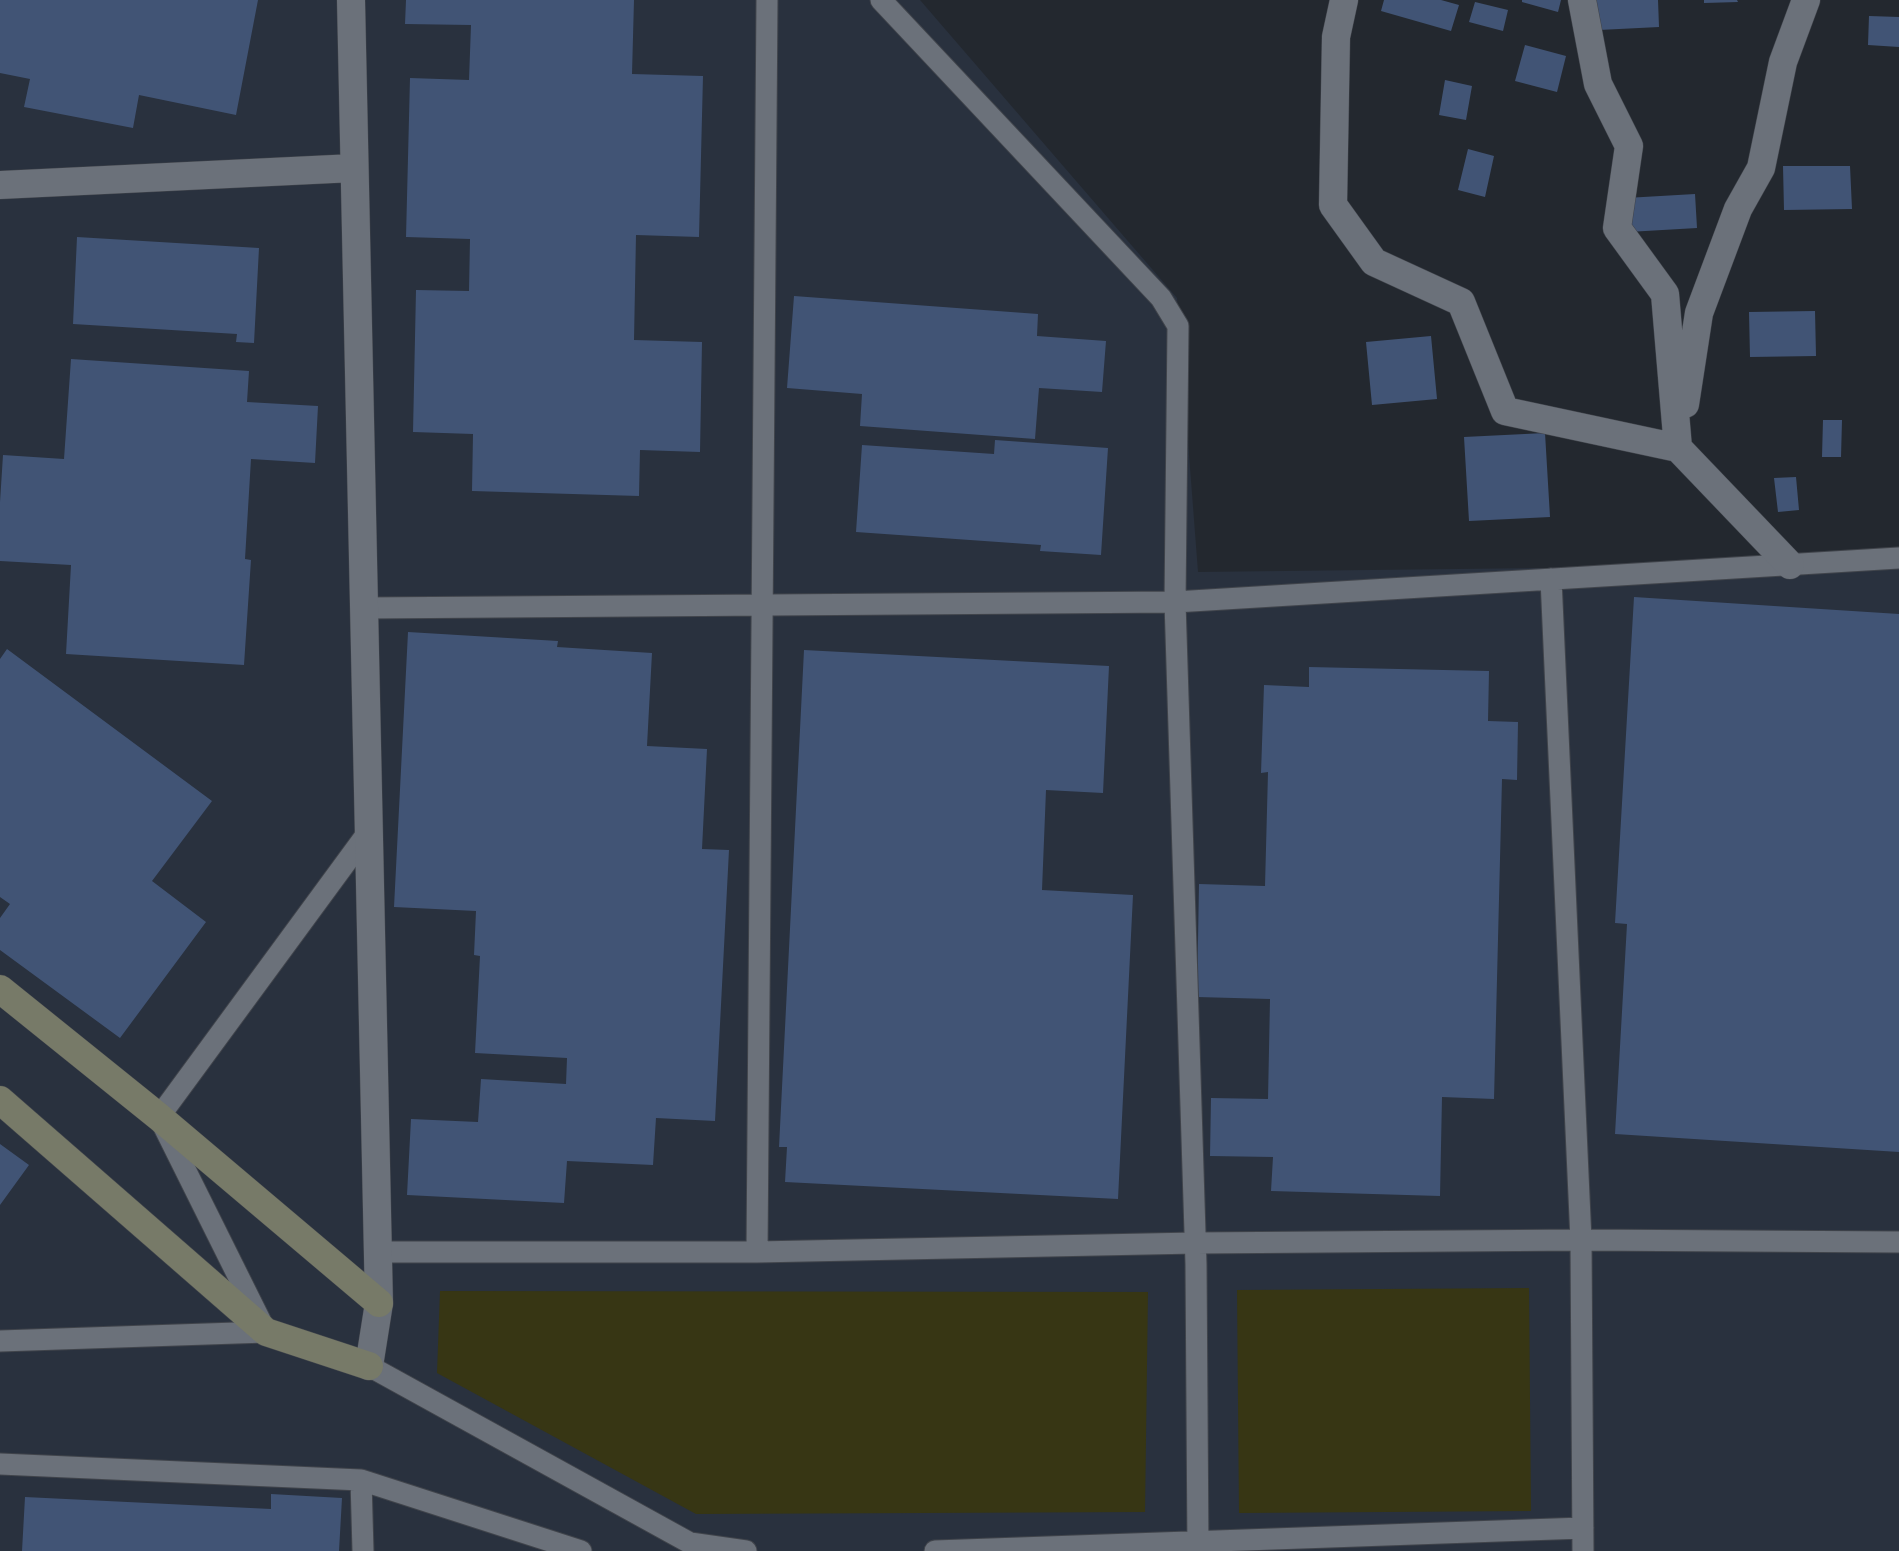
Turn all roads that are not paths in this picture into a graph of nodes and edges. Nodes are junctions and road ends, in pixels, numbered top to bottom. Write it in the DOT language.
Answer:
graph roads {
  1 [pos="351,0"];
  2 [pos="767,0"];
  3 [pos="881,0"];
  4 [pos="1344,0"];
  5 [pos="1582,0"];
  6 [pos="1806,0"];
  7 [pos="354,168"];
  8 [pos="0,185"];
  9 [pos="1678,448"];
  10 [pos="1899,558"];
  11 [pos="1790,565"];
  12 [pos="1551,579"];
  13 [pos="1175,602"];
  14 [pos="763,606"];
  15 [pos="364,608"];
  16 [pos="369,831"];
  17 [pos="0,989"];
  18 [pos="0,1100"];
  19 [pos="159,1117"];
  20 [pos="1580,1240"];
  21 [pos="1899,1242"];
  22 [pos="1195,1243"];
  23 [pos="378,1252"];
  24 [pos="757,1252"];
  25 [pos="379,1303"];
  26 [pos="266,1332"];
  27 [pos="0,1341"];
  28 [pos="369,1366"];
  29 [pos="0,1464"];
  30 [pos="361,1480"];
  31 [pos="1583,1528"];
  32 [pos="1198,1546"];
  33 [pos="363,1551"];
  34 [pos="581,1551"];
  35 [pos="746,1551"];
  36 [pos="935,1551"];
  37 [pos="1583,1551"];
  1 -- 7 [label="street"];
  2 -- 14 [label="lane"];
  3 -- 13 [label="lane"];
  4 -- 9 [label="street"];
  5 -- 9 [label="street"];
  6 -- 9 [label="street"];
  7 -- 8 [label="street"];
  7 -- 15 [label="street"];
  9 -- 11 [label="street"];
  10 -- 11 [label="lane"];
  11 -- 12 [label="lane"];
  12 -- 13 [label="lane"];
  12 -- 20 [label="lane"];
  13 -- 14 [label="lane"];
  13 -- 22 [label="lane"];
  14 -- 15 [label="lane"];
  14 -- 24 [label="lane"];
  15 -- 16 [label="street"];
  16 -- 19 [label="lane"];
  16 -- 23 [label="street"];
  17 -- 19 [label="street"];
  18 -- 26 [label="street"];
  19 -- 25 [label="street"];
  19 -- 26 [label="lane"];
  20 -- 21 [label="lane"];
  20 -- 22 [label="lane"];
  20 -- 31 [label="lane"];
  22 -- 24 [label="lane"];
  22 -- 32 [label="lane"];
  23 -- 24 [label="lane"];
  23 -- 25 [label="street"];
  25 -- 28 [label="street"];
  26 -- 27 [label="lane"];
  26 -- 28 [label="street"];
  28 -- 35 [label="lane"];
  29 -- 30 [label="lane"];
  30 -- 33 [label="lane"];
  30 -- 34 [label="lane"];
  31 -- 32 [label="lane"];
  31 -- 37 [label="lane"];
  32 -- 36 [label="lane"];
}
